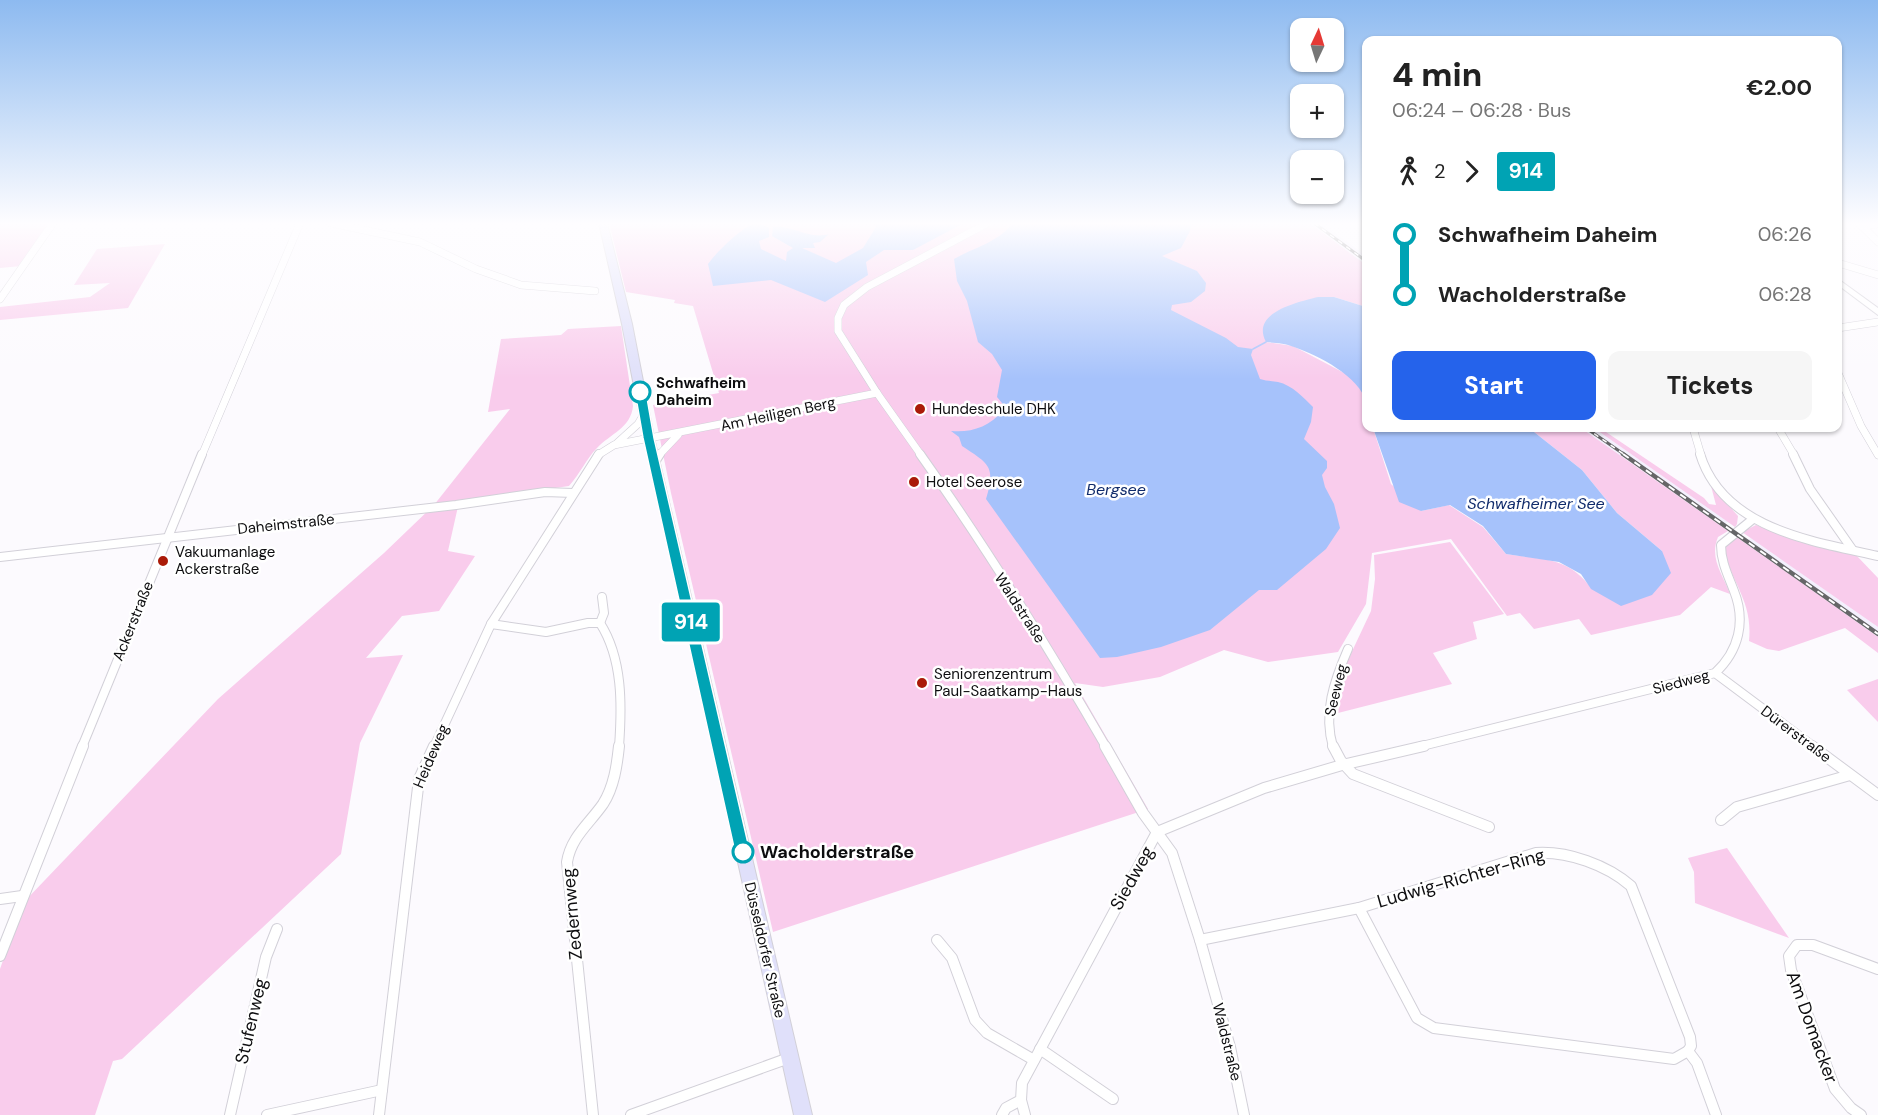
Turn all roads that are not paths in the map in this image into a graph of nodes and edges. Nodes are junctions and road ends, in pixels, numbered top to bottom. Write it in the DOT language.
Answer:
graph roads {
  1 [pos="17,275"];
  2 [pos="278,275"];
  3 [pos="493,275"];
  4 [pos="614,275"];
  5 [pos="888,275"];
  6 [pos="1842,284"];
  7 [pos="595,291"];
  8 [pos="0,299"];
  9 [pos="1878,312"];
  10 [pos="1878,322"];
  11 [pos="1842,327"];
  12 [pos="1842,382"];
  13 [pos="877,393"];
  14 [pos="644,414"];
  15 [pos="1694,432"];
  16 [pos="1780,432"];
  17 [pos="679,434"];
  18 [pos="649,438"];
  19 [pos="614,446"];
  20 [pos="1878,455"];
  21 [pos="655,462"];
  22 [pos="573,493"];
  23 [pos="1753,519"];
  24 [pos="167,537"];
  25 [pos="1852,549"];
  26 [pos="1878,556"];
  27 [pos="0,558"];
  28 [pos="602,597"];
  29 [pos="600,623"];
  30 [pos="491,624"];
  31 [pos="1348,649"];
  32 [pos="1715,673"];
  33 [pos="1342,765"];
  34 [pos="1850,775"];
  35 [pos="1878,795"];
  36 [pos="1721,820"];
  37 [pos="1490,827"];
  38 [pos="1157,832"];
  39 [pos="22,896"];
  40 [pos="0,899"];
  41 [pos="1359,908"];
  42 [pos="278,929"];
  43 [pos="937,940"];
  44 [pos="1200,940"];
  45 [pos="0,956"];
  46 [pos="1878,969"];
  47 [pos="1688,1051"];
  48 [pos="1036,1054"];
  49 [pos="789,1058"];
  50 [pos="382,1090"];
  51 [pos="1113,1099"];
  52 [pos="1021,1100"];
  53 [pos="230,1115"];
  54 [pos="267,1115"];
  55 [pos="379,1115"];
  56 [pos="593,1115"];
  57 [pos="631,1115"];
  58 [pos="803,1115"];
  59 [pos="1002,1115"];
  60 [pos="1026,1115"];
  61 [pos="1244,1115"];
  62 [pos="1716,1115"];
  63 [pos="1861,1115"];
  1 -- 8 [label="street"];
  2 -- 24 [label="street, Ackerstraße"];
  3 -- 7 [label="street"];
  4 -- 14 [label="main road, Düsseldorfer Straße"];
  5 -- 13 [label="street, Waldstraße"];
  6 -- 9 [label="street"];
  10 -- 11 [label="street"];
  12 -- 20 [label="street"];
  13 -- 17 [label="street, Am Heiligen Berg"];
  13 -- 38 [label="street, Waldstraße"];
  14 -- 18 [label="main road, Düsseldorfer Straße"];
  14 -- 19 [label="street, Heideweg"];
  15 -- 23 [label="street"];
  16 -- 25 [label="street"];
  17 -- 18 [label="street, Am Heiligen Berg"];
  17 -- 21 [label="street"];
  18 -- 19 [label="street, Heideweg"];
  18 -- 21 [label="main road, Düsseldorfer Straße"];
  19 -- 22 [label="street, Heideweg"];
  21 -- 49 [label="main road, Düsseldorfer Straße"];
  22 -- 24 [label="street, Daheimstraße"];
  22 -- 30 [label="street, Heideweg"];
  23 -- 25 [label="street"];
  23 -- 32 [label="street, Siedweg"];
  24 -- 27 [label="street, Daheimstraße"];
  24 -- 39 [label="street, Ackerstraße"];
  25 -- 26 [label="street"];
  28 -- 29 [label="street"];
  29 -- 30 [label="street"];
  29 -- 56 [label="street, Zedernweg"];
  30 -- 50 [label="street, Heideweg"];
  31 -- 33 [label="street, Seeweg"];
  32 -- 33 [label="street, Siedweg"];
  32 -- 34 [label="street, Dürerstraße"];
  33 -- 37 [label="street"];
  33 -- 38 [label="street, Siedweg"];
  34 -- 35 [label="street, Dürerstraße"];
  34 -- 36 [label="street"];
  38 -- 44 [label="street, Waldstraße"];
  38 -- 48 [label="street, Siedweg"];
  39 -- 40 [label="street"];
  39 -- 45 [label="street, Ackerstraße"];
  41 -- 44 [label="street, Ludwig-Richter-Ring"];
  41 -- 47 [label="street, Ludwig-Richter-Ring"];
  41 -- 47 [label="street, Ludwig-Richter-Ring"];
  42 -- 53 [label="street, Stufenweg"];
  43 -- 48 [label="street"];
  44 -- 61 [label="street, Waldstraße"];
  46 -- 63 [label="street, Am Domacker"];
  47 -- 62 [label="street, Ludwig-Richter-Ring"];
  48 -- 51 [label="street"];
  48 -- 52 [label="street, Siedweg"];
  49 -- 57 [label="street"];
  49 -- 58 [label="main road, Düsseldorfer Straße"];
  50 -- 54 [label="street"];
  50 -- 55 [label="street, Heideweg"];
  52 -- 59 [label="street"];
  52 -- 60 [label="street"];
}
